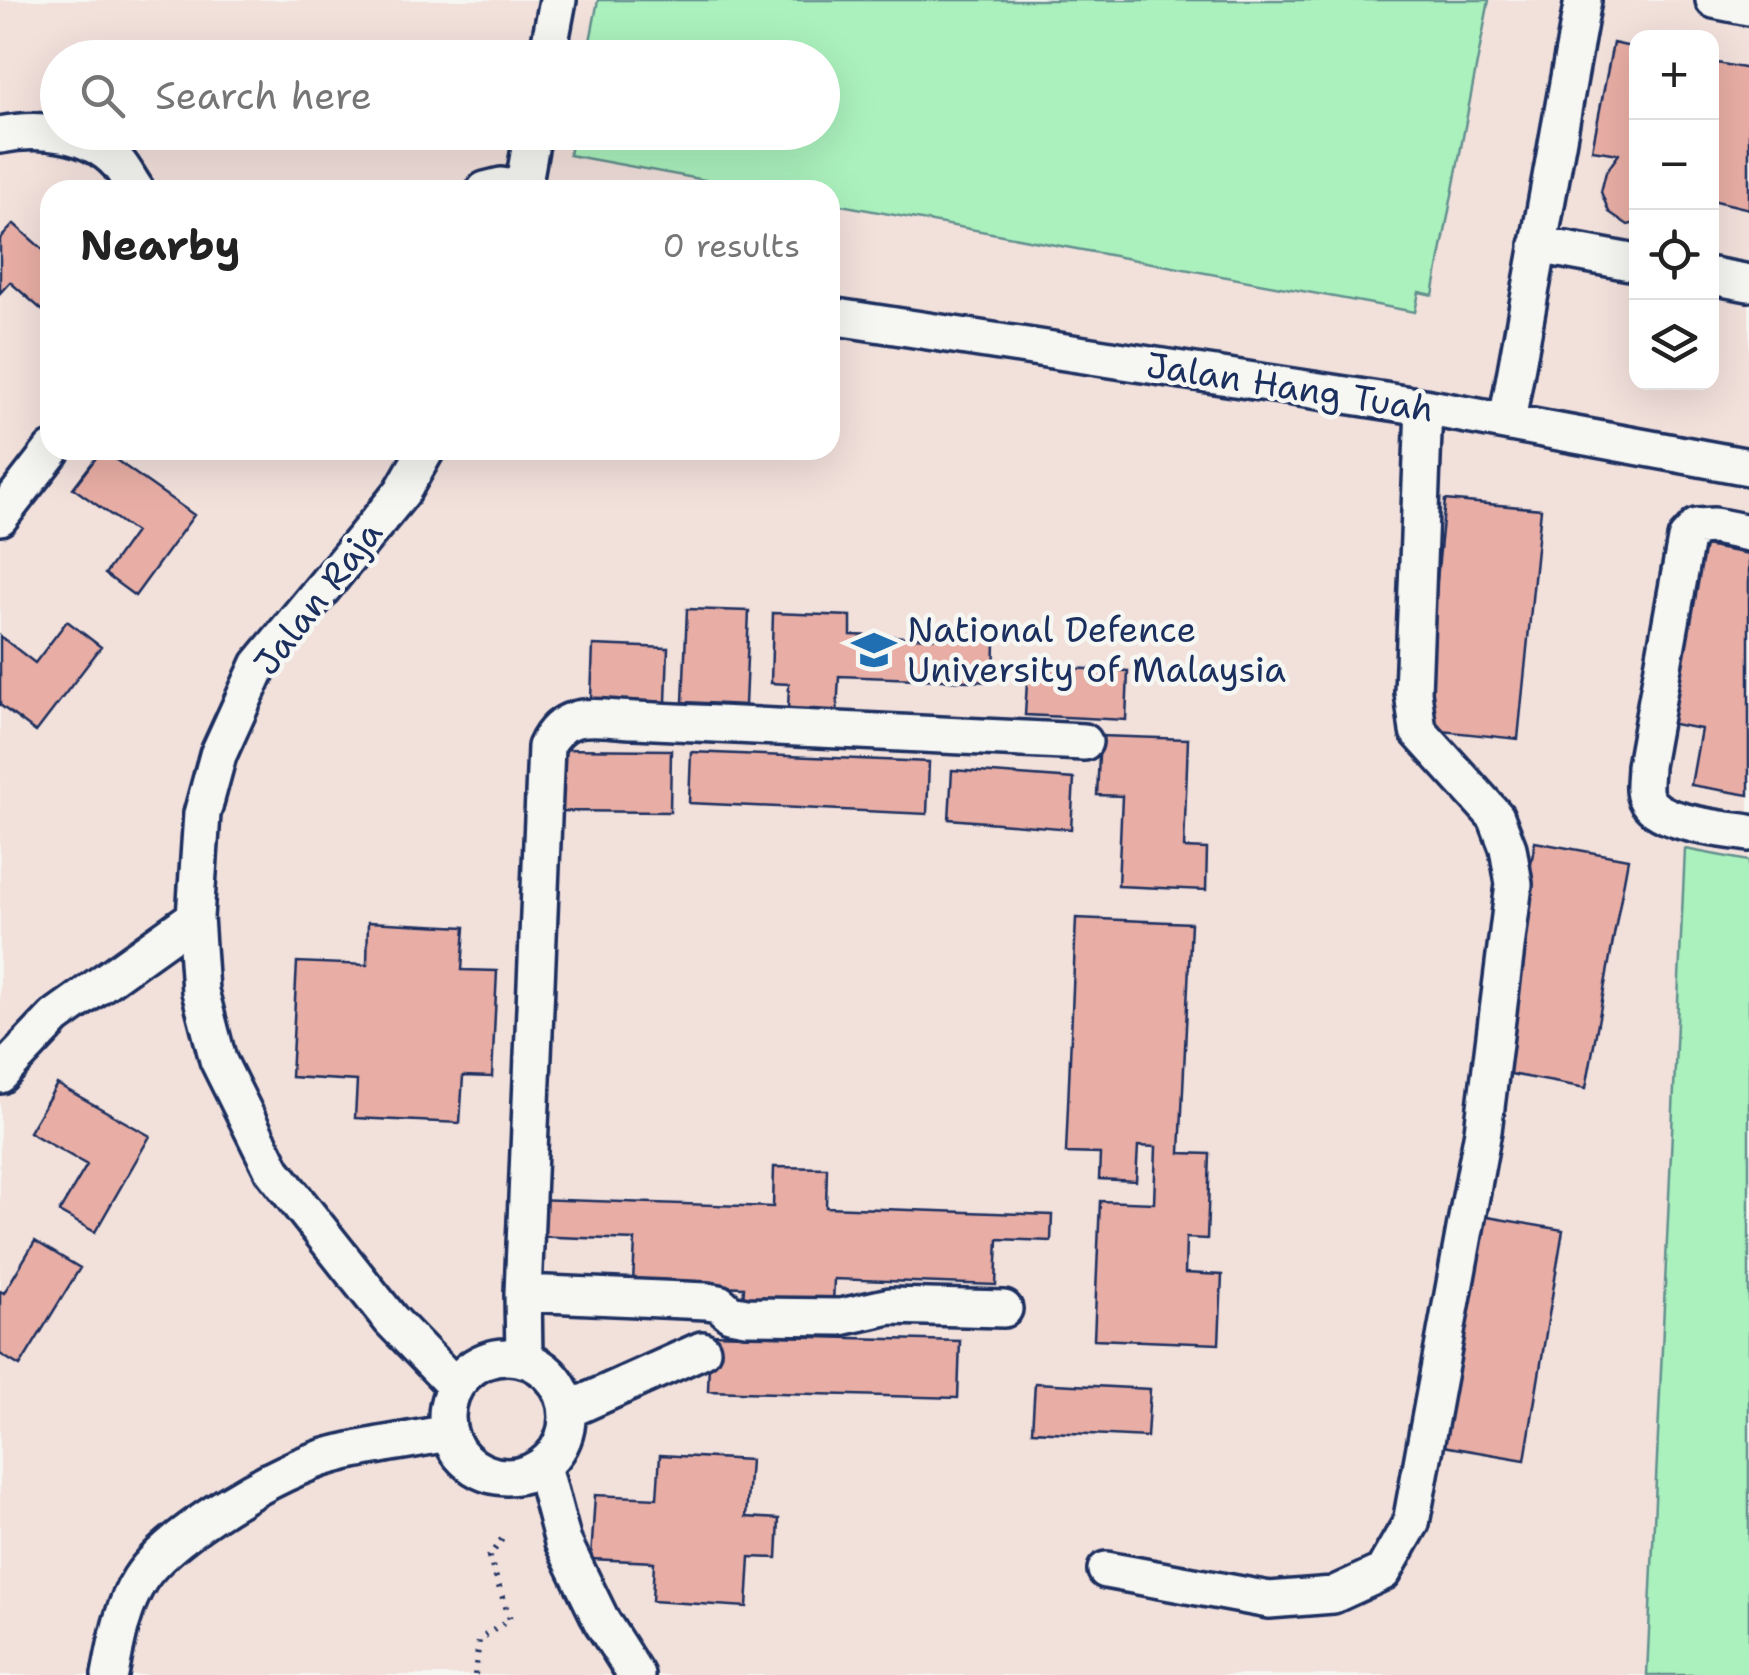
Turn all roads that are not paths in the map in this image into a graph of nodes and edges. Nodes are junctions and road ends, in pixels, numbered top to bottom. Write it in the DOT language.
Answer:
graph roads {
  1 [pos="558,0"];
  2 [pos="1583,0"];
  3 [pos="1714,0"];
  4 [pos="1749,7"];
  5 [pos="550,40"];
  6 [pos="40,132"];
  7 [pos="0,136"];
  8 [pos="101,150"];
  9 [pos="531,150"];
  10 [pos="130,180"];
  11 [pos="527,180"];
  12 [pos="1538,245"];
  13 [pos="1629,262"];
  14 [pos="1719,277"];
  15 [pos="1749,283"];
  16 [pos="840,318"];
  17 [pos="1424,407"];
  18 [pos="1507,422"];
  19 [pos="44,460"];
  20 [pos="420,460"];
  21 [pos="1749,466"];
  22 [pos="0,517"];
  23 [pos="1749,533"];
  24 [pos="1084,742"];
  25 [pos="1749,833"];
  26 [pos="195,916"];
  27 [pos="0,1074"];
  28 [pos="523,1292"];
  29 [pos="1004,1309"];
  30 [pos="702,1350"];
  31 [pos="524,1358"];
  32 [pos="454,1386"];
  33 [pos="568,1410"];
  34 [pos="447,1433"];
  35 [pos="543,1466"];
  36 [pos="1106,1570"];
  37 [pos="110,1675"];
  38 [pos="636,1675"];
  1 -- 5 [label="street"];
  2 -- 12 [label="street"];
  3 -- 4 [label="street"];
  6 -- 7 [label="street"];
  8 -- 10 [label="street"];
  9 -- 11 [label="street"];
  12 -- 13 [label="street"];
  12 -- 18 [label="street"];
  14 -- 15 [label="street"];
  16 -- 17 [label="street, Jalan Hang Tuah"];
  17 -- 18 [label="street, Jalan Hang Tuah"];
  17 -- 36 [label="street"];
  18 -- 21 [label="street, Jalan Hang Tuah"];
  19 -- 22 [label="street"];
  20 -- 26 [label="street, Jalan Raja"];
  23 -- 25 [label="street"];
  24 -- 28 [label="street"];
  26 -- 27 [label="street"];
  26 -- 32 [label="street, Jalan Raja"];
  28 -- 29 [label="street"];
  28 -- 31 [label="street"];
  30 -- 33 [label="street"];
  31 -- 32 [label="street"];
  31 -- 33 [label="street"];
  32 -- 34 [label="street"];
  33 -- 35 [label="street"];
  34 -- 35 [label="street"];
  34 -- 37 [label="street"];
  35 -- 38 [label="street"];
}
